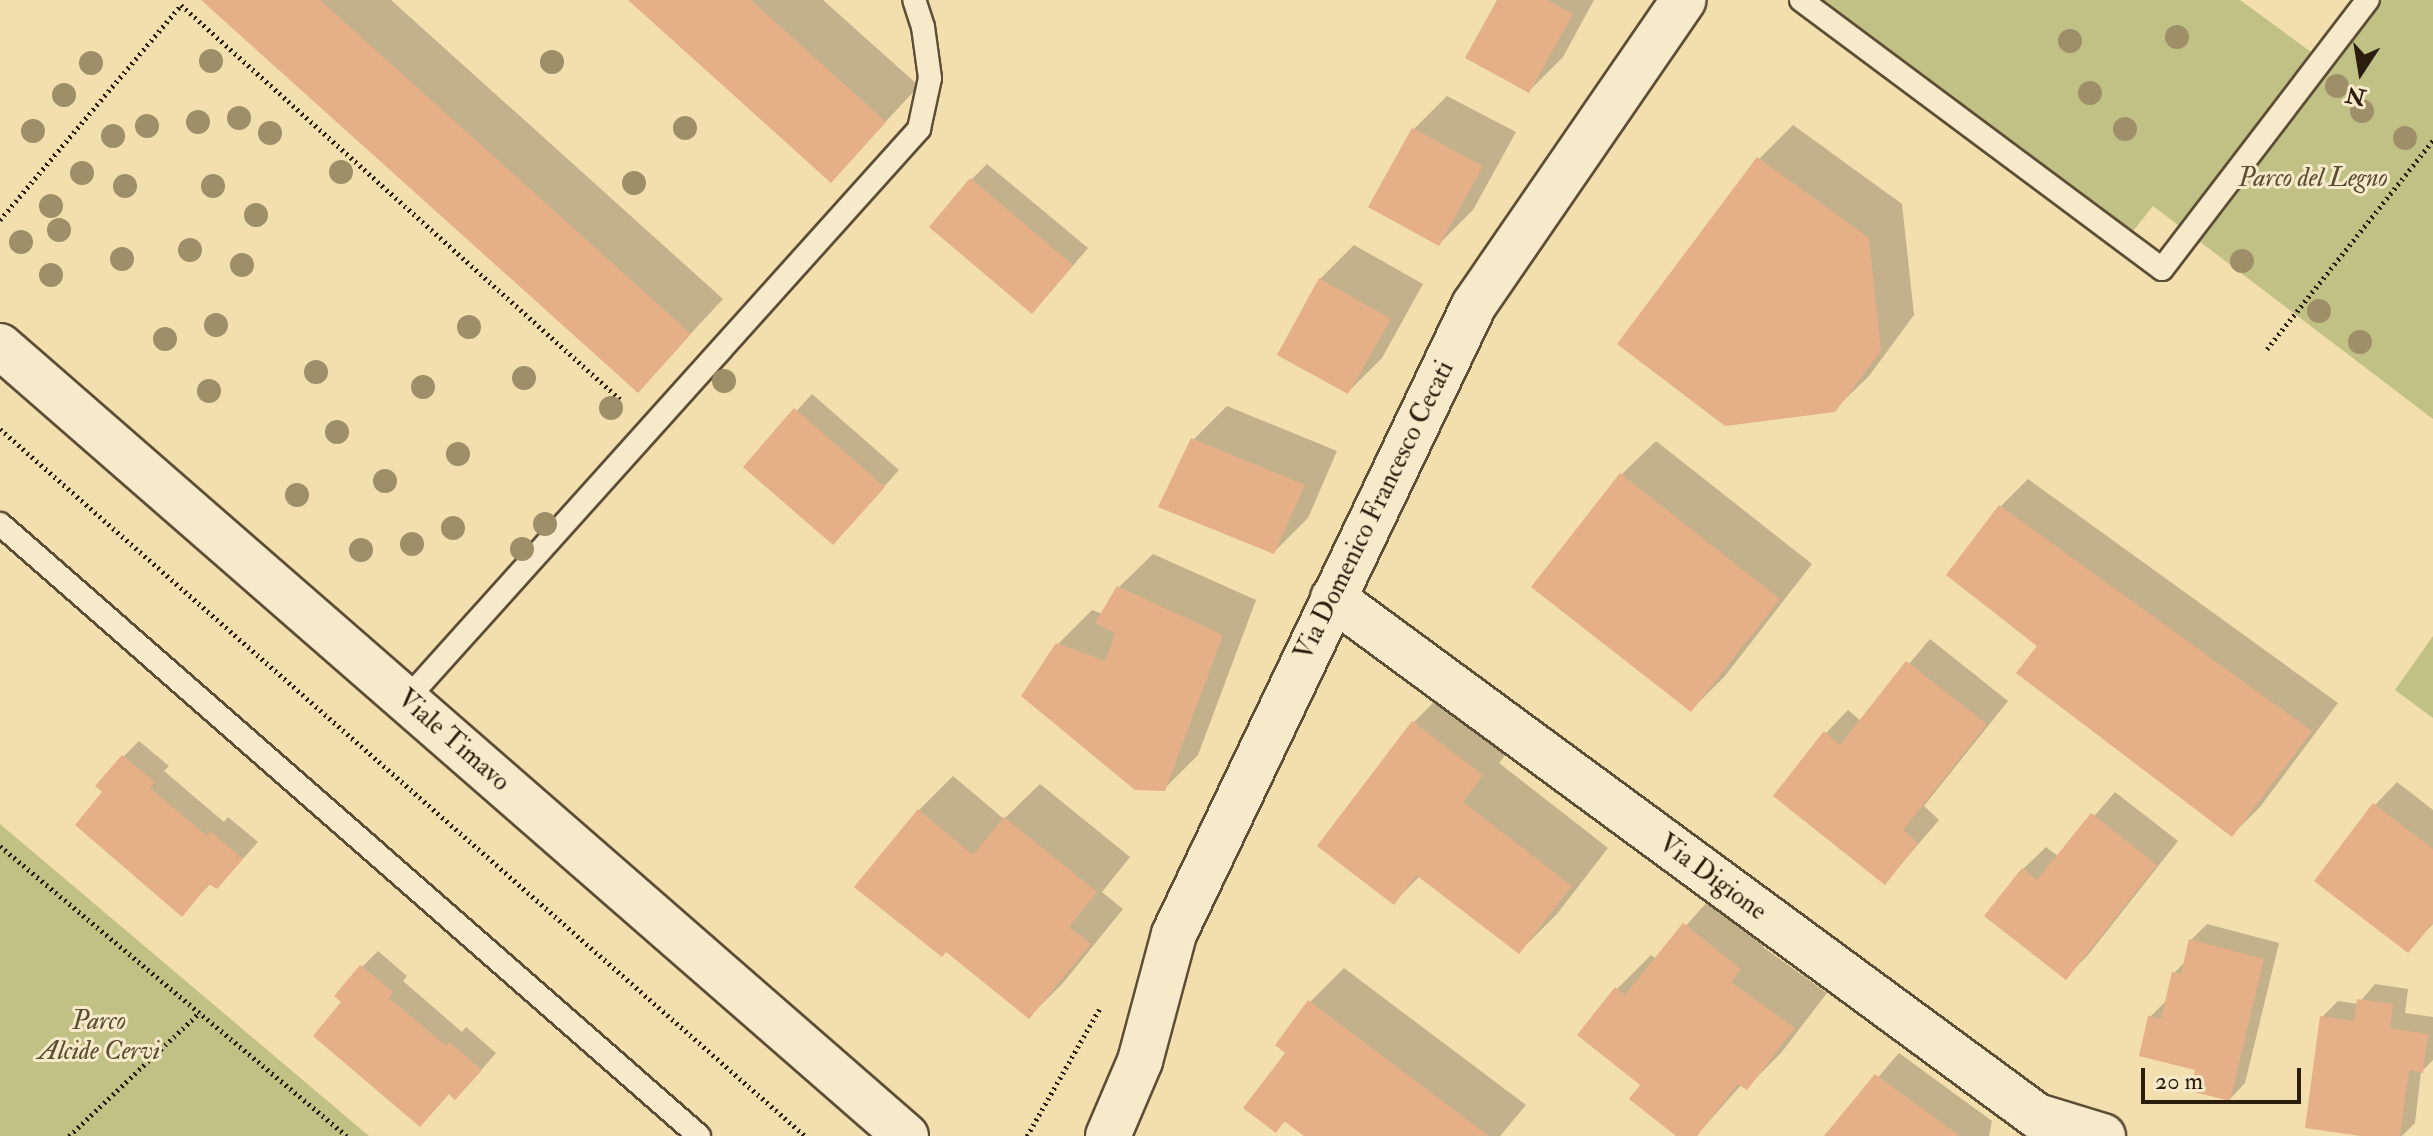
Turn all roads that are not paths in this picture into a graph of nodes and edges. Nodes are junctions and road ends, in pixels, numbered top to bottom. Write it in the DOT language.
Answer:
graph roads {
  1 [pos="914,0"];
  2 [pos="1684,0"];
  3 [pos="1801,0"];
  4 [pos="2368,0"];
  5 [pos="0,346"];
  6 [pos="0,524"];
  7 [pos="1333,598"];
  8 [pos="406,700"];
  9 [pos="1140,1061"];
  10 [pos="699,1136"];
  11 [pos="906,1136"];
  12 [pos="1098,1136"];
  13 [pos="1108,1136"];
  14 [pos="1133,1136"];
  15 [pos="2103,1136"];
  1 -- 8 [label="lane"];
  2 -- 7 [label="street, Via Domenico Francesco Cecati"];
  3 -- 4 [label="lane"];
  5 -- 8 [label="street, Viale Timavo"];
  6 -- 10 [label="lane"];
  7 -- 9 [label="street, Via Domenico Francesco Cecati"];
  7 -- 15 [label="street, Via Digione"];
  8 -- 11 [label="street, Viale Timavo"];
  9 -- 12 [label="street, Via Domenico Francesco Cecati"];
  9 -- 13 [label="street, Via Domenico Francesco Cecati"];
  9 -- 14 [label="street"];
}
